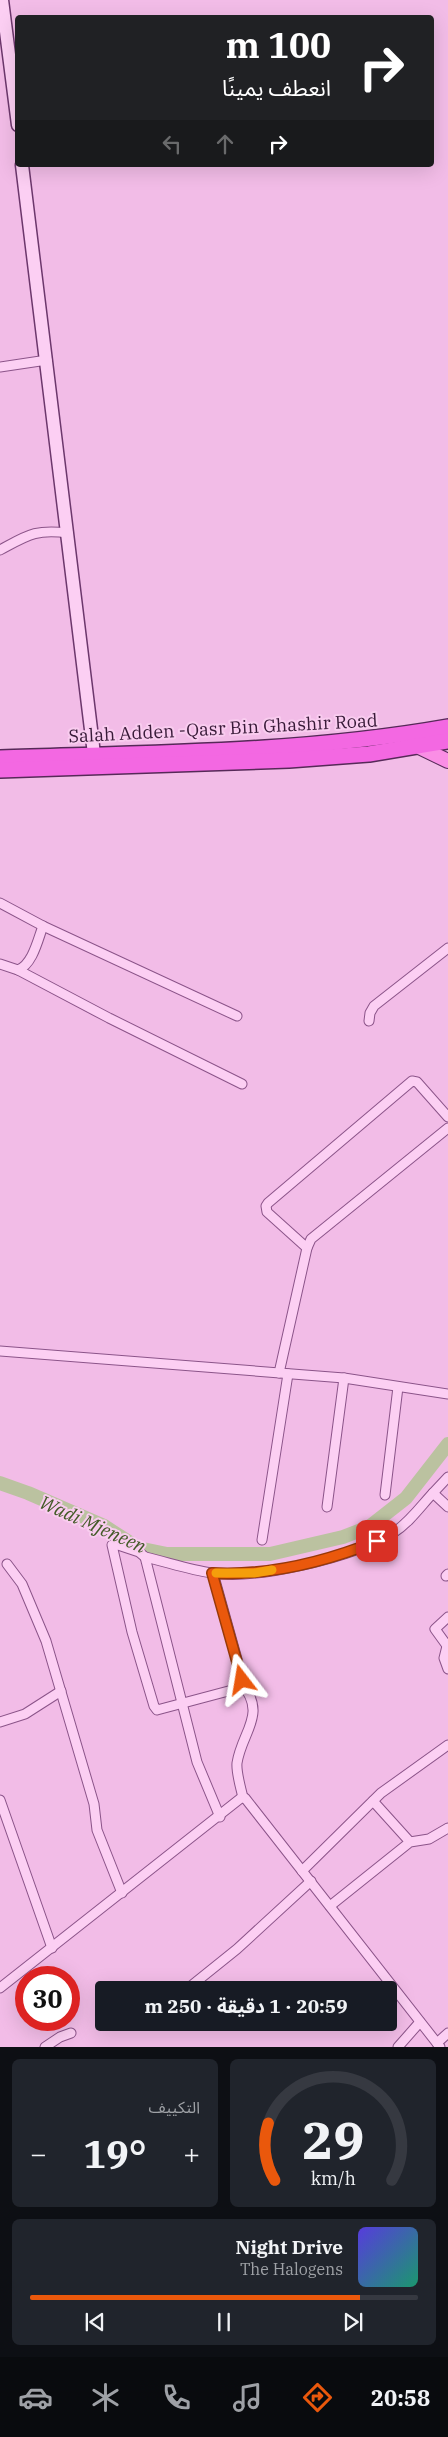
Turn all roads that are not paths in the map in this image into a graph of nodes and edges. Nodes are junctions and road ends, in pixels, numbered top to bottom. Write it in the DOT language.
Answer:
graph roads {
  1 [pos="2,0"];
  2 [pos="15,102"];
  3 [pos="22,167"];
  4 [pos="47,360"];
  5 [pos="0,366"];
  6 [pos="68,533"];
  7 [pos="0,550"];
  8 [pos="446,737"];
  9 [pos="417,746"];
  10 [pos="370,747"];
  11 [pos="94,754"];
  12 [pos="0,758"];
  13 [pos="448,761"];
  14 [pos="0,770"];
  15 [pos="0,903"];
  16 [pos="43,926"];
  17 [pos="448,948"];
  18 [pos="0,964"];
  19 [pos="18,970"];
  20 [pos="237,1016"];
  21 [pos="369,1021"];
  22 [pos="242,1084"];
  23 [pos="448,1117"];
  24 [pos="448,1128"];
  25 [pos="307,1248"];
  26 [pos="0,1351"];
  27 [pos="284,1374"];
  28 [pos="344,1378"];
  29 [pos="398,1387"];
  30 [pos="448,1394"];
  31 [pos="448,1477"];
  32 [pos="433,1493"];
  33 [pos="385,1495"];
  34 [pos="327,1507"];
  35 [pos="448,1507"];
  36 [pos="262,1540"];
  37 [pos="146,1557"];
  38 [pos="7,1564"];
  39 [pos="212,1573"];
  40 [pos="448,1616"];
  41 [pos="448,1646"];
  42 [pos="448,1670"];
  43 [pos="241,1683"];
  44 [pos="61,1691"];
  45 [pos="182,1702"];
  46 [pos="0,1722"];
  47 [pos="448,1745"];
  48 [pos="243,1798"];
  49 [pos="0,1800"];
  50 [pos="373,1801"];
  51 [pos="220,1817"];
  52 [pos="448,1828"];
  53 [pos="410,1842"];
  54 [pos="302,1871"];
  55 [pos="311,1881"];
  56 [pos="122,1893"];
  57 [pos="330,1906"];
  58 [pos="52,1948"];
  59 [pos="197,1981"];
  60 [pos="0,1988"];
  61 [pos="420,2022"];
  62 [pos="71,2033"];
  63 [pos="448,2033"];
  64 [pos="438,2045"];
  65 [pos="45,2047"];
  66 [pos="398,2047"];
  1 -- 2 [label="main road"];
  3 -- 4 [label="main road"];
  4 -- 5 [label="street"];
  4 -- 6 [label="main road"];
  6 -- 7 [label="street"];
  6 -- 11 [label="main road"];
  8 -- 9 [label="highway"];
  8 -- 10 [label="highway, Salah Adden -Qasr Bin Ghashir Road"];
  9 -- 10 [label="highway"];
  9 -- 13 [label="main road"];
  10 -- 11 [label="highway, Salah Adden -Qasr Bin Ghashir Road"];
  10 -- 14 [label="highway"];
  11 -- 12 [label="highway, Salah Adden -Qasr Bin Ghashir Road"];
  15 -- 16 [label="street"];
  16 -- 19 [label="street"];
  16 -- 20 [label="street"];
  17 -- 21 [label="street"];
  18 -- 19 [label="street"];
  19 -- 22 [label="street"];
  23 -- 25 [label="street"];
  24 -- 25 [label="street"];
  25 -- 27 [label="street"];
  26 -- 27 [label="street"];
  27 -- 28 [label="street"];
  27 -- 36 [label="street"];
  28 -- 29 [label="street"];
  28 -- 34 [label="street"];
  29 -- 30 [label="street"];
  29 -- 33 [label="street"];
  31 -- 32 [label="street"];
  32 -- 35 [label="street"];
  32 -- 39 [label="street"];
  37 -- 39 [label="street"];
  37 -- 45 [label="street"];
  37 -- 45 [label="street"];
  38 -- 44 [label="street"];
  39 -- 43 [label="street"];
  40 -- 41 [label="street"];
  41 -- 42 [label="street"];
  43 -- 45 [label="street"];
  43 -- 48 [label="street"];
  44 -- 46 [label="street"];
  44 -- 56 [label="street"];
  45 -- 51 [label="street"];
  47 -- 50 [label="street"];
  48 -- 51 [label="street"];
  48 -- 54 [label="street"];
  49 -- 58 [label="street"];
  50 -- 53 [label="street"];
  50 -- 54 [label="street"];
  51 -- 56 [label="street"];
  52 -- 53 [label="street"];
  53 -- 57 [label="street"];
  54 -- 55 [label="street"];
  55 -- 57 [label="street"];
  55 -- 59 [label="street"];
  56 -- 58 [label="street"];
  57 -- 61 [label="street"];
  58 -- 60 [label="street"];
  61 -- 64 [label="street"];
  61 -- 66 [label="street"];
  62 -- 65 [label="street"];
  63 -- 64 [label="street"];
}
